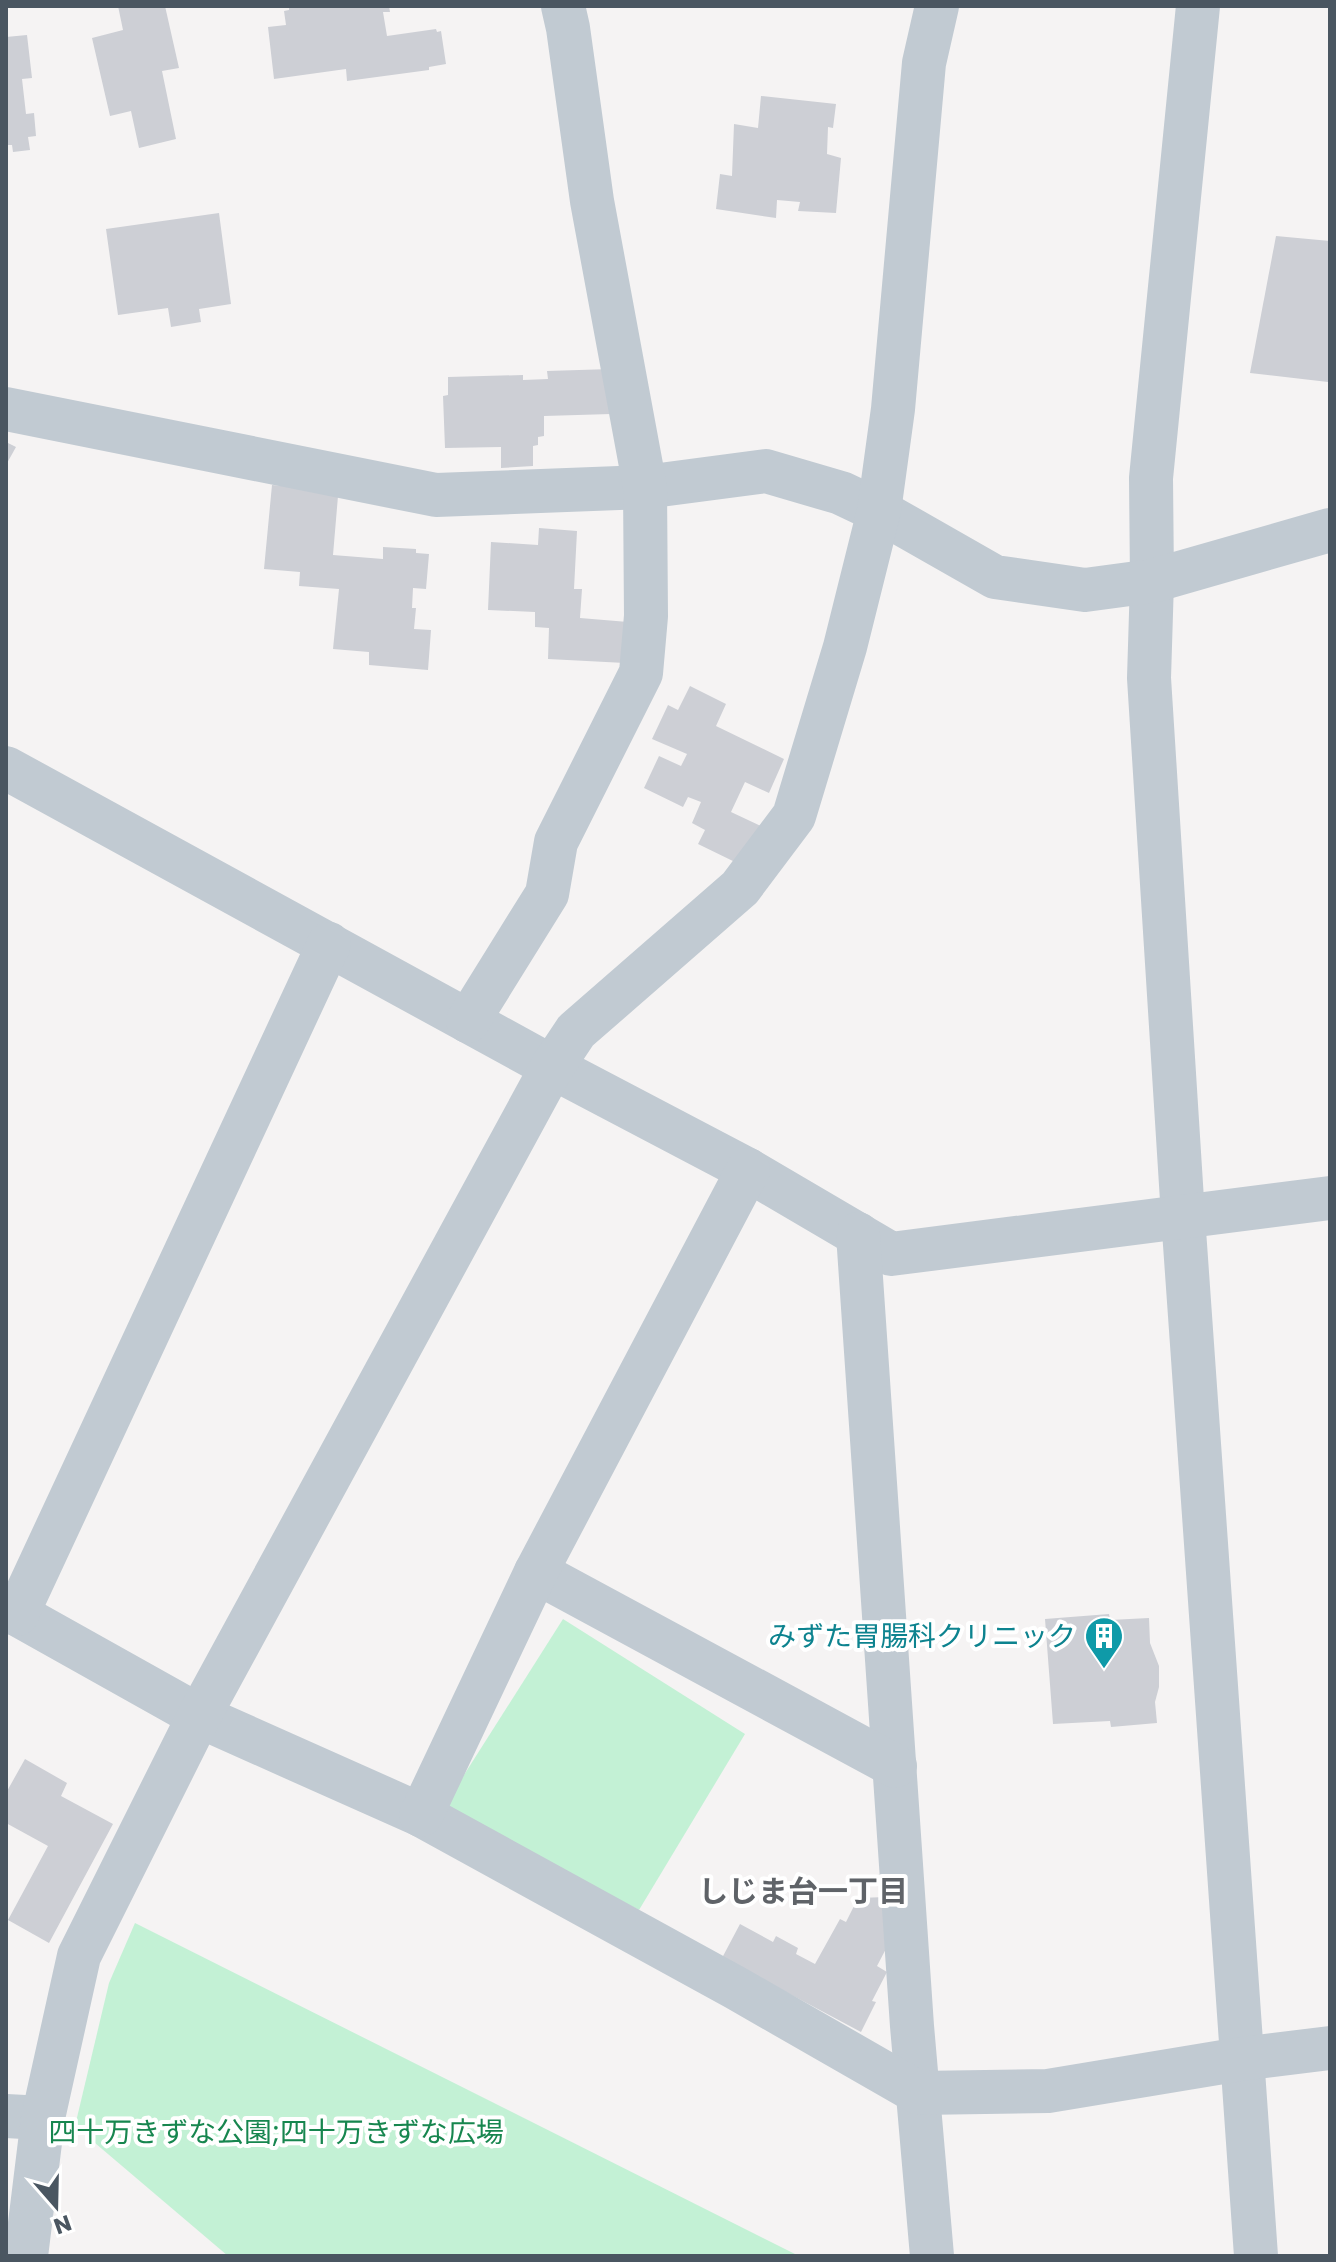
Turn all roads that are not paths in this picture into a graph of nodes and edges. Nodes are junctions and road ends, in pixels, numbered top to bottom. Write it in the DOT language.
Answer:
graph roads {
  1 [pos="563,6"];
  2 [pos="937,6"];
  3 [pos="1198,6"];
  4 [pos="6,409"];
  5 [pos="645,487"];
  6 [pos="879,511"];
  7 [pos="1330,530"];
  8 [pos="1152,581"];
  9 [pos="6,768"];
  10 [pos="329,944"];
  11 [pos="468,1021"];
  12 [pos="552,1067"];
  13 [pos="748,1170"];
  14 [pos="1330,1198"];
  15 [pos="1183,1216"];
  16 [pos="858,1234"];
  17 [pos="536,1572"];
  18 [pos="12,1611"];
  19 [pos="199,1716"];
  20 [pos="895,1766"];
  21 [pos="421,1815"];
  22 [pos="1330,2048"];
  23 [pos="1241,2059"];
  24 [pos="919,2093"];
  25 [pos="24,2117"];
  26 [pos="26,2256"];
  27 [pos="932,2256"];
  28 [pos="1256,2256"];
  1 -- 5 [label="street"];
  2 -- 6 [label="street"];
  3 -- 8 [label="street"];
  4 -- 5 [label="street"];
  5 -- 6 [label="street"];
  5 -- 11 [label="street"];
  6 -- 8 [label="street"];
  6 -- 12 [label="street"];
  7 -- 8 [label="street"];
  8 -- 15 [label="street"];
  9 -- 10 [label="street"];
  10 -- 11 [label="street"];
  10 -- 18 [label="street"];
  11 -- 12 [label="street"];
  12 -- 13 [label="street"];
  12 -- 19 [label="street"];
  13 -- 16 [label="street"];
  13 -- 17 [label="street"];
  14 -- 15 [label="street"];
  15 -- 16 [label="street"];
  15 -- 23 [label="street"];
  16 -- 20 [label="street"];
  17 -- 20 [label="street"];
  17 -- 21 [label="street"];
  18 -- 19 [label="street"];
  19 -- 21 [label="street"];
  19 -- 25 [label="street"];
  20 -- 24 [label="street"];
  21 -- 24 [label="street"];
  22 -- 23 [label="street"];
  23 -- 24 [label="street"];
  23 -- 28 [label="street"];
  24 -- 27 [label="street"];
  25 -- 26 [label="street"];
}
